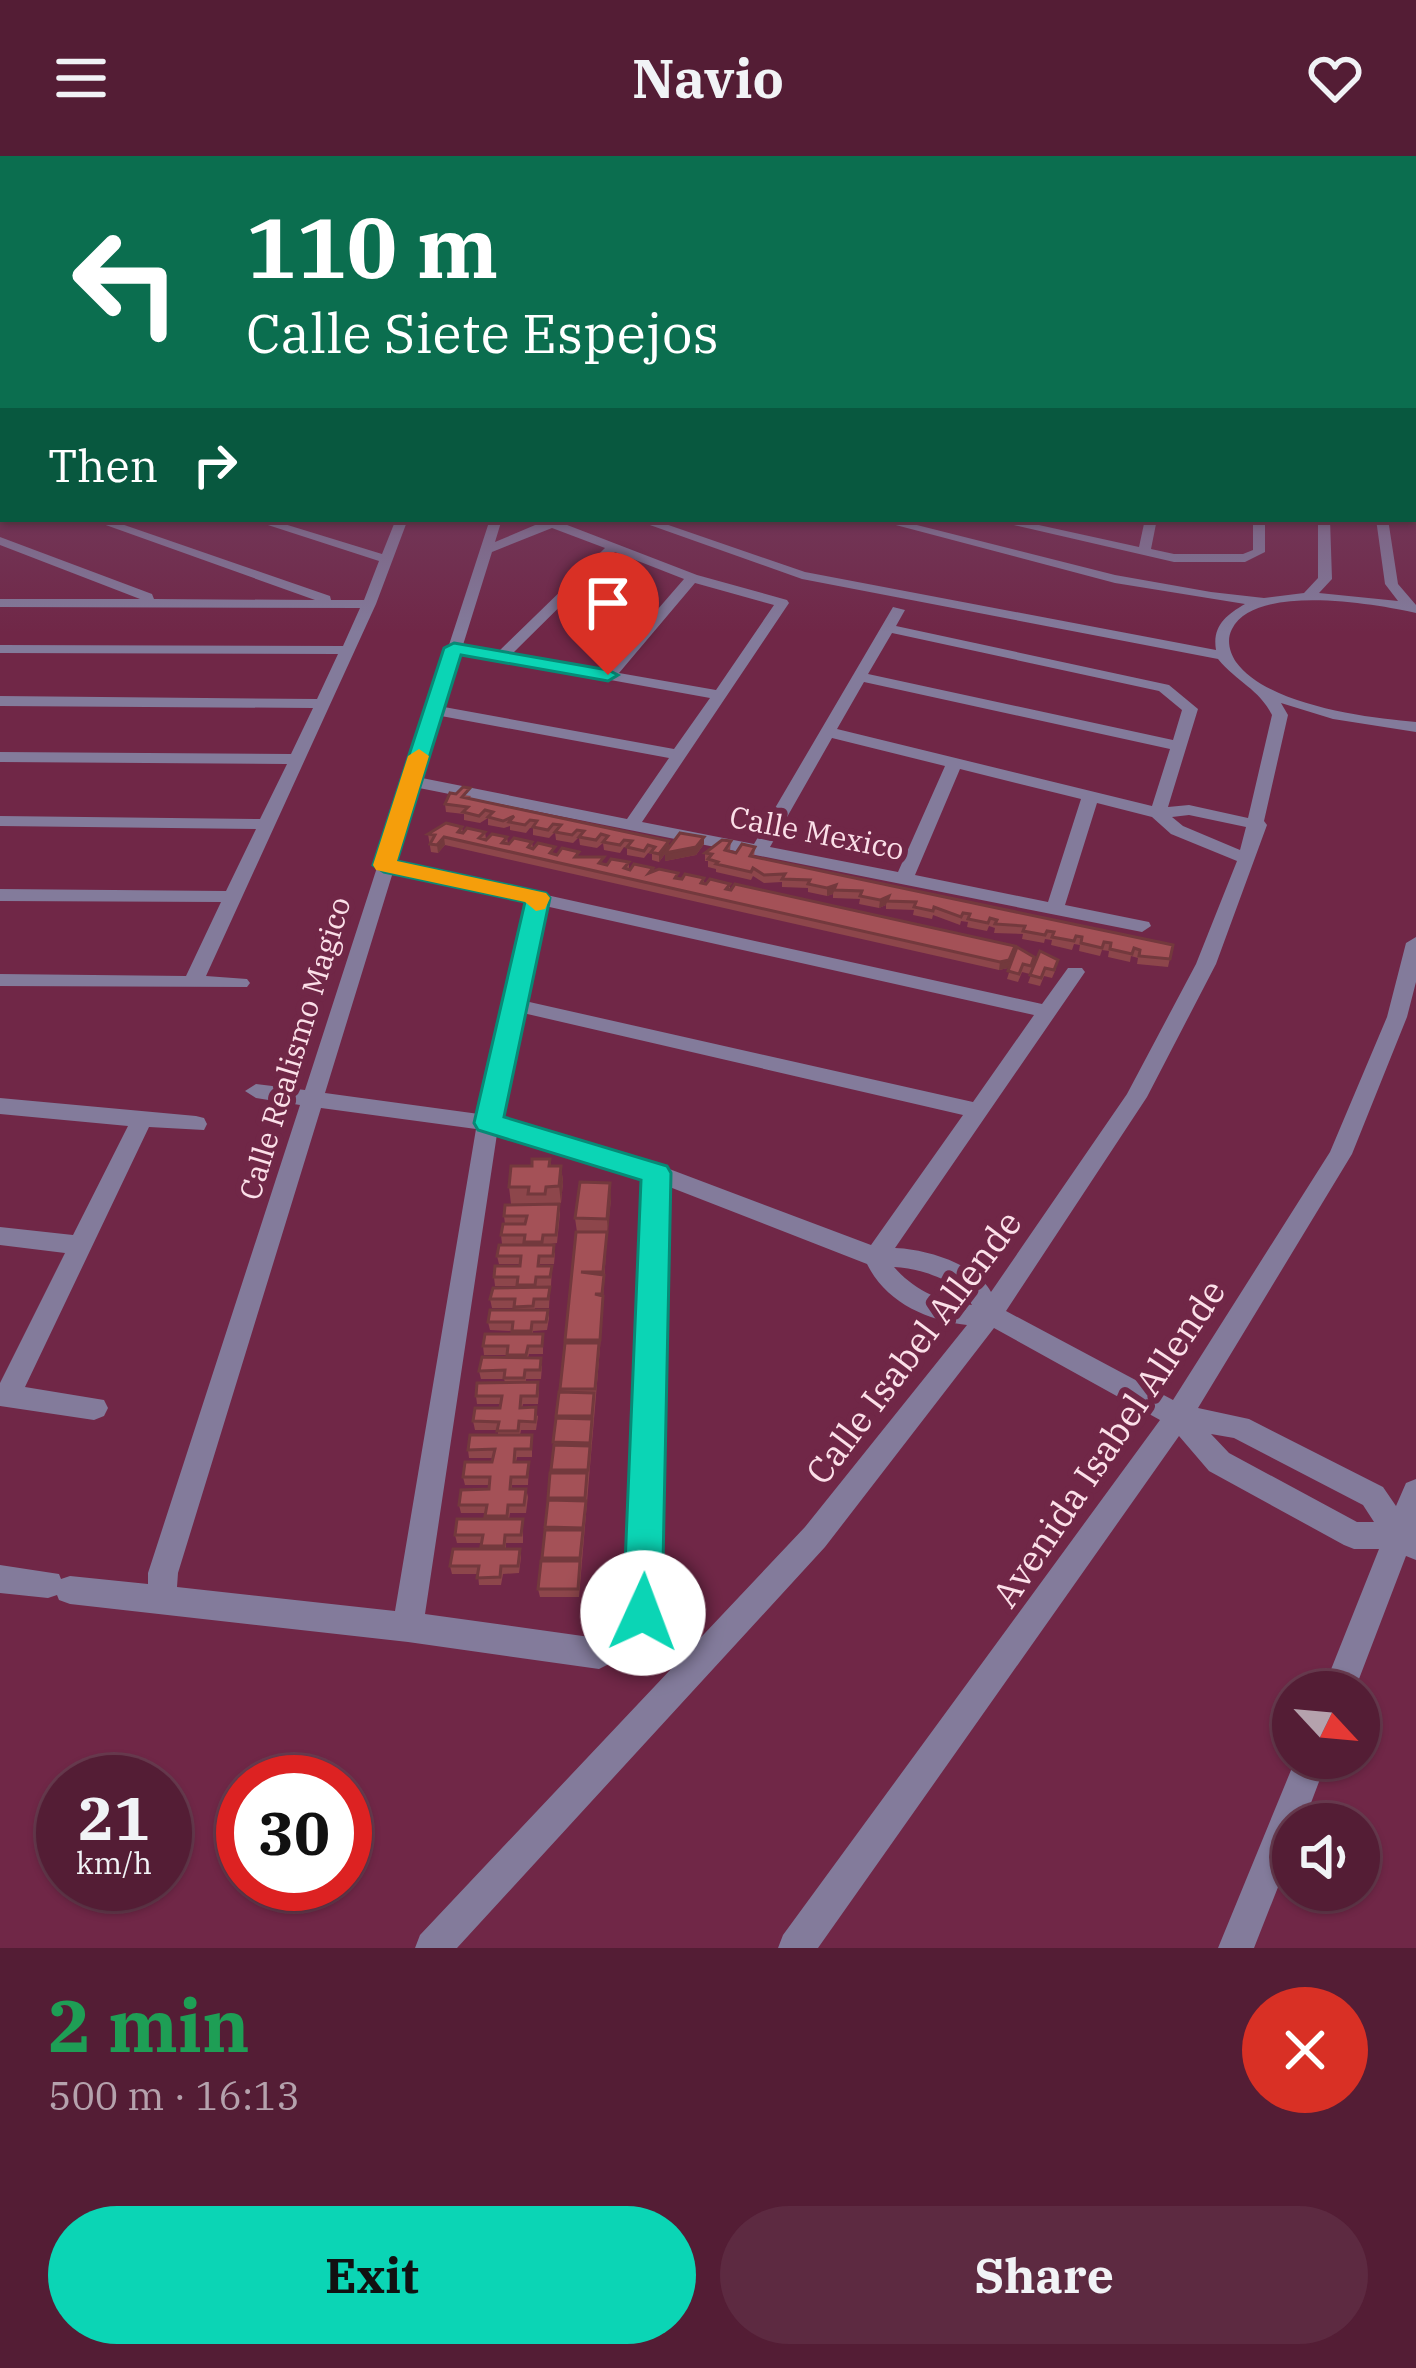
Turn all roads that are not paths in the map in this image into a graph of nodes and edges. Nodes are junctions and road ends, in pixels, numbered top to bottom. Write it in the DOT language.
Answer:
graph roads {
  1 [pos="104,522"];
  2 [pos="265,522"];
  3 [pos="401,522"];
  4 [pos="495,522"];
  5 [pos="555,522"];
  6 [pos="559,522"];
  7 [pos="648,522"];
  8 [pos="955,522"];
  9 [pos="1150,522"];
  10 [pos="1259,522"];
  11 [pos="1324,522"];
  12 [pos="1382,522"];
  13 [pos="916,523"];
  14 [pos="1052,525"];
  15 [pos="936,533"];
  16 [pos="0,541"];
  17 [pos="611,549"];
  18 [pos="486,550"];
  19 [pos="1144,552"];
  20 [pos="386,559"];
  21 [pos="692,578"];
  22 [pos="1309,596"];
  23 [pos="1266,602"];
  24 [pos="0,603"];
  25 [pos="146,603"];
  26 [pos="326,604"];
  27 [pos="369,604"];
  28 [pos="1412,607"];
  29 [pos="898,610"];
  30 [pos="888,628"];
  31 [pos="454,648"];
  32 [pos="0,649"];
  33 [pos="348,650"];
  34 [pos="501,656"];
  35 [pos="1226,656"];
  36 [pos="608,675"];
  37 [pos="860,676"];
  38 [pos="1268,692"];
  39 [pos="720,695"];
  40 [pos="0,701"];
  41 [pos="322,704"];
  42 [pos="434,710"];
  43 [pos="1416,727"];
  44 [pos="828,732"];
  45 [pos="1178,746"];
  46 [pos="679,755"];
  47 [pos="0,757"];
  48 [pos="296,759"];
  49 [pos="954,764"];
  50 [pos="410,781"];
  51 [pos="1090,798"];
  52 [pos="1158,813"];
  53 [pos="0,821"];
  54 [pos="265,824"];
  55 [pos="631,825"];
  56 [pos="1258,825"];
  57 [pos="759,850"];
  58 [pos="1247,859"];
  59 [pos="384,865"];
  60 [pos="904,879"];
  61 [pos="0,895"];
  62 [pos="232,897"];
  63 [pos="538,898"];
  64 [pos="1054,909"];
  65 [pos="1142,926"];
  66 [pos="1416,943"];
  67 [pos="1075,972"];
  68 [pos="0,980"];
  69 [pos="193,982"];
  70 [pos="240,983"];
  71 [pos="514,1005"];
  72 [pos="1048,1012"];
  73 [pos="256,1091"];
  74 [pos="313,1099"];
  75 [pos="0,1106"];
  76 [pos="979,1111"];
  77 [pos="141,1121"];
  78 [pos="488,1123"];
  79 [pos="196,1124"];
  80 [pos="656,1173"];
  81 [pos="0,1236"];
  82 [pos="81,1245"];
  83 [pos="876,1257"];
  84 [pos="990,1314"];
  85 [pos="4,1395"];
  86 [pos="94,1408"];
  87 [pos="1178,1416"];
  88 [pos="1303,1460"];
  89 [pos="1416,1492"];
  90 [pos="1283,1497"];
  91 [pos="1408,1541"];
  92 [pos="0,1579"];
  93 [pos="162,1597"];
  94 [pos="408,1627"];
  95 [pos="1348,1671"];
  96 [pos="1304,1779"];
  97 [pos="433,1948"];
  98 [pos="796,1948"];
  99 [pos="1236,1948"];
  1 -- 26 [label="street"];
  2 -- 20 [label="street"];
  3 -- 20 [label="street"];
  4 -- 18 [label="street, Calle Realismo Magico"];
  5 -- 18 [label="street"];
  6 -- 17 [label="street"];
  7 -- 35 [label="street"];
  8 -- 15 [label="street"];
  9 -- 19 [label="street"];
  10 -- 19 [label="street"];
  11 -- 22 [label="street"];
  12 -- 28 [label="street"];
  13 -- 15 [label="street"];
  14 -- 19 [label="street"];
  15 -- 23 [label="street"];
  16 -- 25 [label="street"];
  17 -- 21 [label="street"];
  17 -- 34 [label="street"];
  18 -- 31 [label="street, Calle Realismo Magico"];
  20 -- 27 [label="street"];
  21 -- 36 [label="street"];
  21 -- 39 [label="street"];
  22 -- 23 [label="street"];
  22 -- 28 [label="street"];
  23 -- 35 [label="street"];
  24 -- 25 [label="street"];
  25 -- 26 [label="street"];
  26 -- 27 [label="street"];
  27 -- 33 [label="street"];
  29 -- 30 [label="street"];
  30 -- 37 [label="street"];
  30 -- 45 [label="street"];
  31 -- 34 [label="street"];
  31 -- 42 [label="street, Calle Realismo Magico"];
  32 -- 33 [label="street"];
  33 -- 41 [label="street"];
  34 -- 36 [label="street"];
  35 -- 38 [label="street"];
  36 -- 39 [label="street"];
  37 -- 44 [label="street"];
  37 -- 45 [label="street"];
  38 -- 43 [label="street"];
  38 -- 56 [label="street, Calle Isabel Allende"];
  39 -- 46 [label="street"];
  40 -- 41 [label="street"];
  41 -- 48 [label="street"];
  42 -- 46 [label="street"];
  42 -- 50 [label="street, Calle Realismo Magico"];
  44 -- 49 [label="street"];
  44 -- 57 [label="street"];
  45 -- 52 [label="street"];
  46 -- 55 [label="street"];
  47 -- 48 [label="street"];
  48 -- 54 [label="street"];
  49 -- 51 [label="street"];
  49 -- 60 [label="street"];
  50 -- 55 [label="street, Calle Mexico"];
  50 -- 59 [label="street, Calle Realismo Magico"];
  51 -- 52 [label="street"];
  51 -- 64 [label="street"];
  52 -- 56 [label="street"];
  52 -- 58 [label="street"];
  53 -- 54 [label="street"];
  54 -- 62 [label="street"];
  55 -- 57 [label="street, Calle Mexico"];
  56 -- 58 [label="street, Calle Isabel Allende"];
  57 -- 60 [label="street, Calle Mexico"];
  58 -- 84 [label="street, Calle Isabel Allende"];
  59 -- 63 [label="street"];
  59 -- 74 [label="street, Calle Realismo Magico"];
  60 -- 64 [label="street, Calle Mexico"];
  61 -- 62 [label="street"];
  62 -- 69 [label="street"];
  63 -- 71 [label="street"];
  63 -- 72 [label="street"];
  64 -- 65 [label="street, Calle Mexico"];
  66 -- 87 [label="street, Avenida Isabel Allende"];
  67 -- 72 [label="street"];
  68 -- 69 [label="street"];
  69 -- 70 [label="street"];
  71 -- 76 [label="street"];
  71 -- 78 [label="street"];
  72 -- 76 [label="street"];
  73 -- 74 [label="street"];
  74 -- 78 [label="street"];
  74 -- 93 [label="street, Calle Realismo Magico"];
  75 -- 77 [label="street"];
  76 -- 83 [label="street"];
  77 -- 79 [label="street"];
  77 -- 82 [label="street"];
  78 -- 80 [label="street"];
  78 -- 94 [label="street"];
  80 -- 83 [label="street"];
  80 -- 94 [label="street"];
  81 -- 82 [label="street"];
  82 -- 85 [label="street"];
  83 -- 84 [label="street"];
  84 -- 87 [label="street"];
  84 -- 97 [label="street, Calle Isabel Allende"];
  85 -- 86 [label="street"];
  87 -- 88 [label="street"];
  87 -- 90 [label="street"];
  87 -- 98 [label="street, Avenida Isabel Allende"];
  88 -- 90 [label="street"];
  88 -- 91 [label="street"];
  89 -- 91 [label="street"];
  90 -- 91 [label="street"];
  91 -- 95 [label="street"];
  92 -- 93 [label="street"];
  93 -- 94 [label="street"];
  96 -- 99 [label="street"];
}
